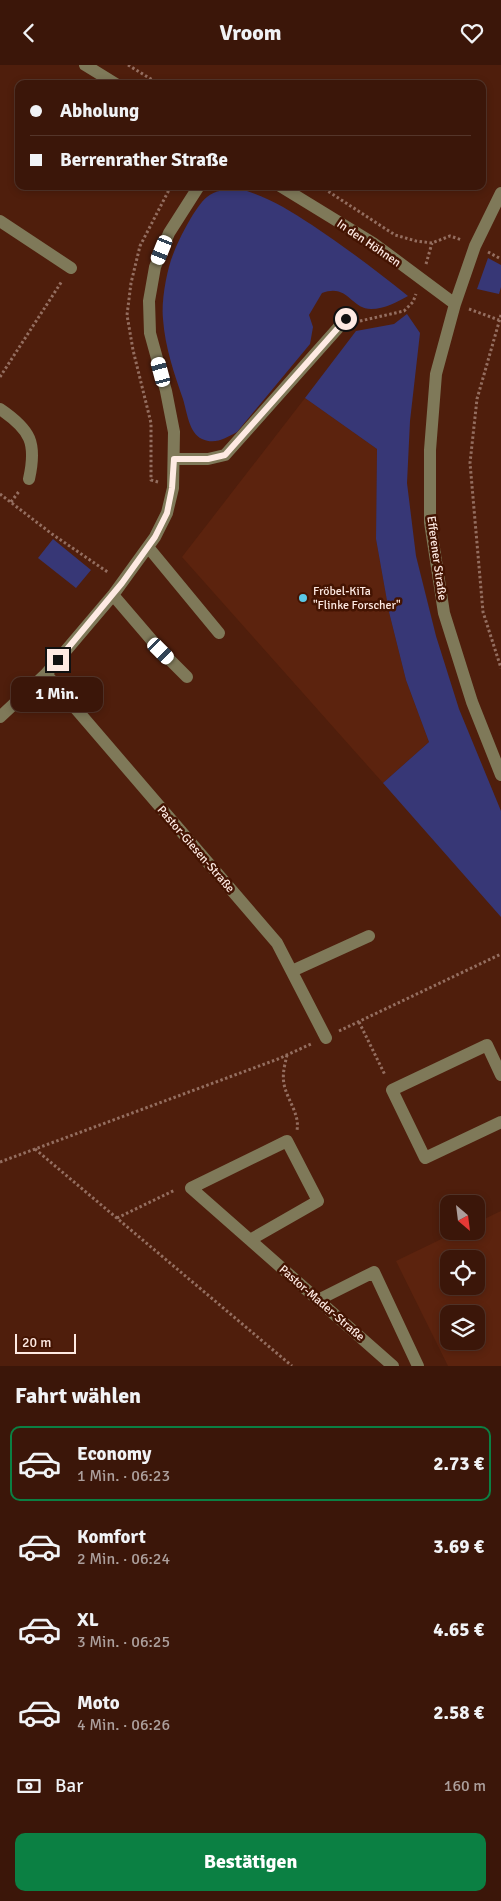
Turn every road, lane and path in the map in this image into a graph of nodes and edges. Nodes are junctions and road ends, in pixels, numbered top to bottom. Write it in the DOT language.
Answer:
graph roads {
  1 [pos="85,65"];
  2 [pos="128,65"];
  3 [pos="109,80"];
  4 [pos="152,80"];
  5 [pos="196,190"];
  6 [pos="286,190"];
  7 [pos="326,190"];
  8 [pos="501,193"];
  9 [pos="0,221"];
  10 [pos="432,243"];
  11 [pos="475,246"];
  12 [pos="501,259"];
  13 [pos="71,267"];
  14 [pos="421,280"];
  15 [pos="455,304"];
  16 [pos="501,315"];
  17 [pos="346,319"];
  18 [pos="499,320"];
  19 [pos="0,377"];
  20 [pos="0,409"];
  21 [pos="174,459"];
  22 [pos="29,479"];
  23 [pos="0,494"];
  24 [pos="148,547"];
  25 [pos="122,583"];
  26 [pos="113,595"];
  27 [pos="218,633"];
  28 [pos="501,668"];
  29 [pos="46,674"];
  30 [pos="187,677"];
  31 [pos="0,717"];
  32 [pos="501,775"];
  33 [pos="368,936"];
  34 [pos="501,954"];
  35 [pos="292,971"];
  36 [pos="359,1022"];
  37 [pos="326,1037"];
  38 [pos="287,1055"];
  39 [pos="501,1075"];
  40 [pos="392,1090"];
  41 [pos="501,1123"];
  42 [pos="291,1147"];
  43 [pos="35,1149"];
  44 [pos="0,1162"];
  45 [pos="191,1188"];
  46 [pos="118,1219"];
  47 [pos="250,1241"];
  48 [pos="318,1300"];
  49 [pos="292,1366"];
  50 [pos="393,1366"];
  51 [pos="418,1366"];
  1 -- 3 [label="street"];
  2 -- 4 [label="path"];
  5 -- 21 [label="street"];
  6 -- 14 [label="street, In den Höhnen"];
  7 -- 10 [label="path"];
  8 -- 11 [label="street, Efferener Straße"];
  9 -- 13 [label="street"];
  10 -- 11 [label="path"];
  10 -- 14 [label="path"];
  11 -- 12 [label="path"];
  11 -- 15 [label="street, Efferener Straße"];
  13 -- 19 [label="path"];
  14 -- 15 [label="street, In den Höhnen"];
  14 -- 17 [label="path"];
  15 -- 18 [label="path"];
  15 -- 32 [label="street, Efferener Straße"];
  16 -- 18 [label="path"];
  17 -- 21 [label="street"];
  18 -- 28 [label="path"];
  20 -- 22 [label="street"];
  21 -- 24 [label="street"];
  23 -- 25 [label="path"];
  24 -- 25 [label="street"];
  24 -- 27 [label="street"];
  25 -- 26 [label="street"];
  26 -- 29 [label="street"];
  26 -- 30 [label="street"];
  29 -- 31 [label="street"];
  29 -- 35 [label="street, Pastor-Giesen-Straße"];
  33 -- 35 [label="street"];
  34 -- 36 [label="path"];
  35 -- 37 [label="street, Pastor-Giesen-Straße"];
  36 -- 37 [label="path"];
  36 -- 40 [label="path"];
  37 -- 38 [label="path"];
  38 -- 42 [label="path"];
  38 -- 43 [label="path"];
  39 -- 40 [label="street"];
  40 -- 41 [label="street"];
  42 -- 45 [label="street"];
  42 -- 47 [label="street"];
  43 -- 44 [label="path"];
  43 -- 46 [label="path"];
  45 -- 46 [label="path"];
  45 -- 47 [label="street, Pastor-Mader-Straße"];
  46 -- 49 [label="path"];
  47 -- 48 [label="street, Pastor-Mader-Straße"];
  48 -- 50 [label="street, Pastor-Mader-Straße"];
  48 -- 51 [label="street"];
}
